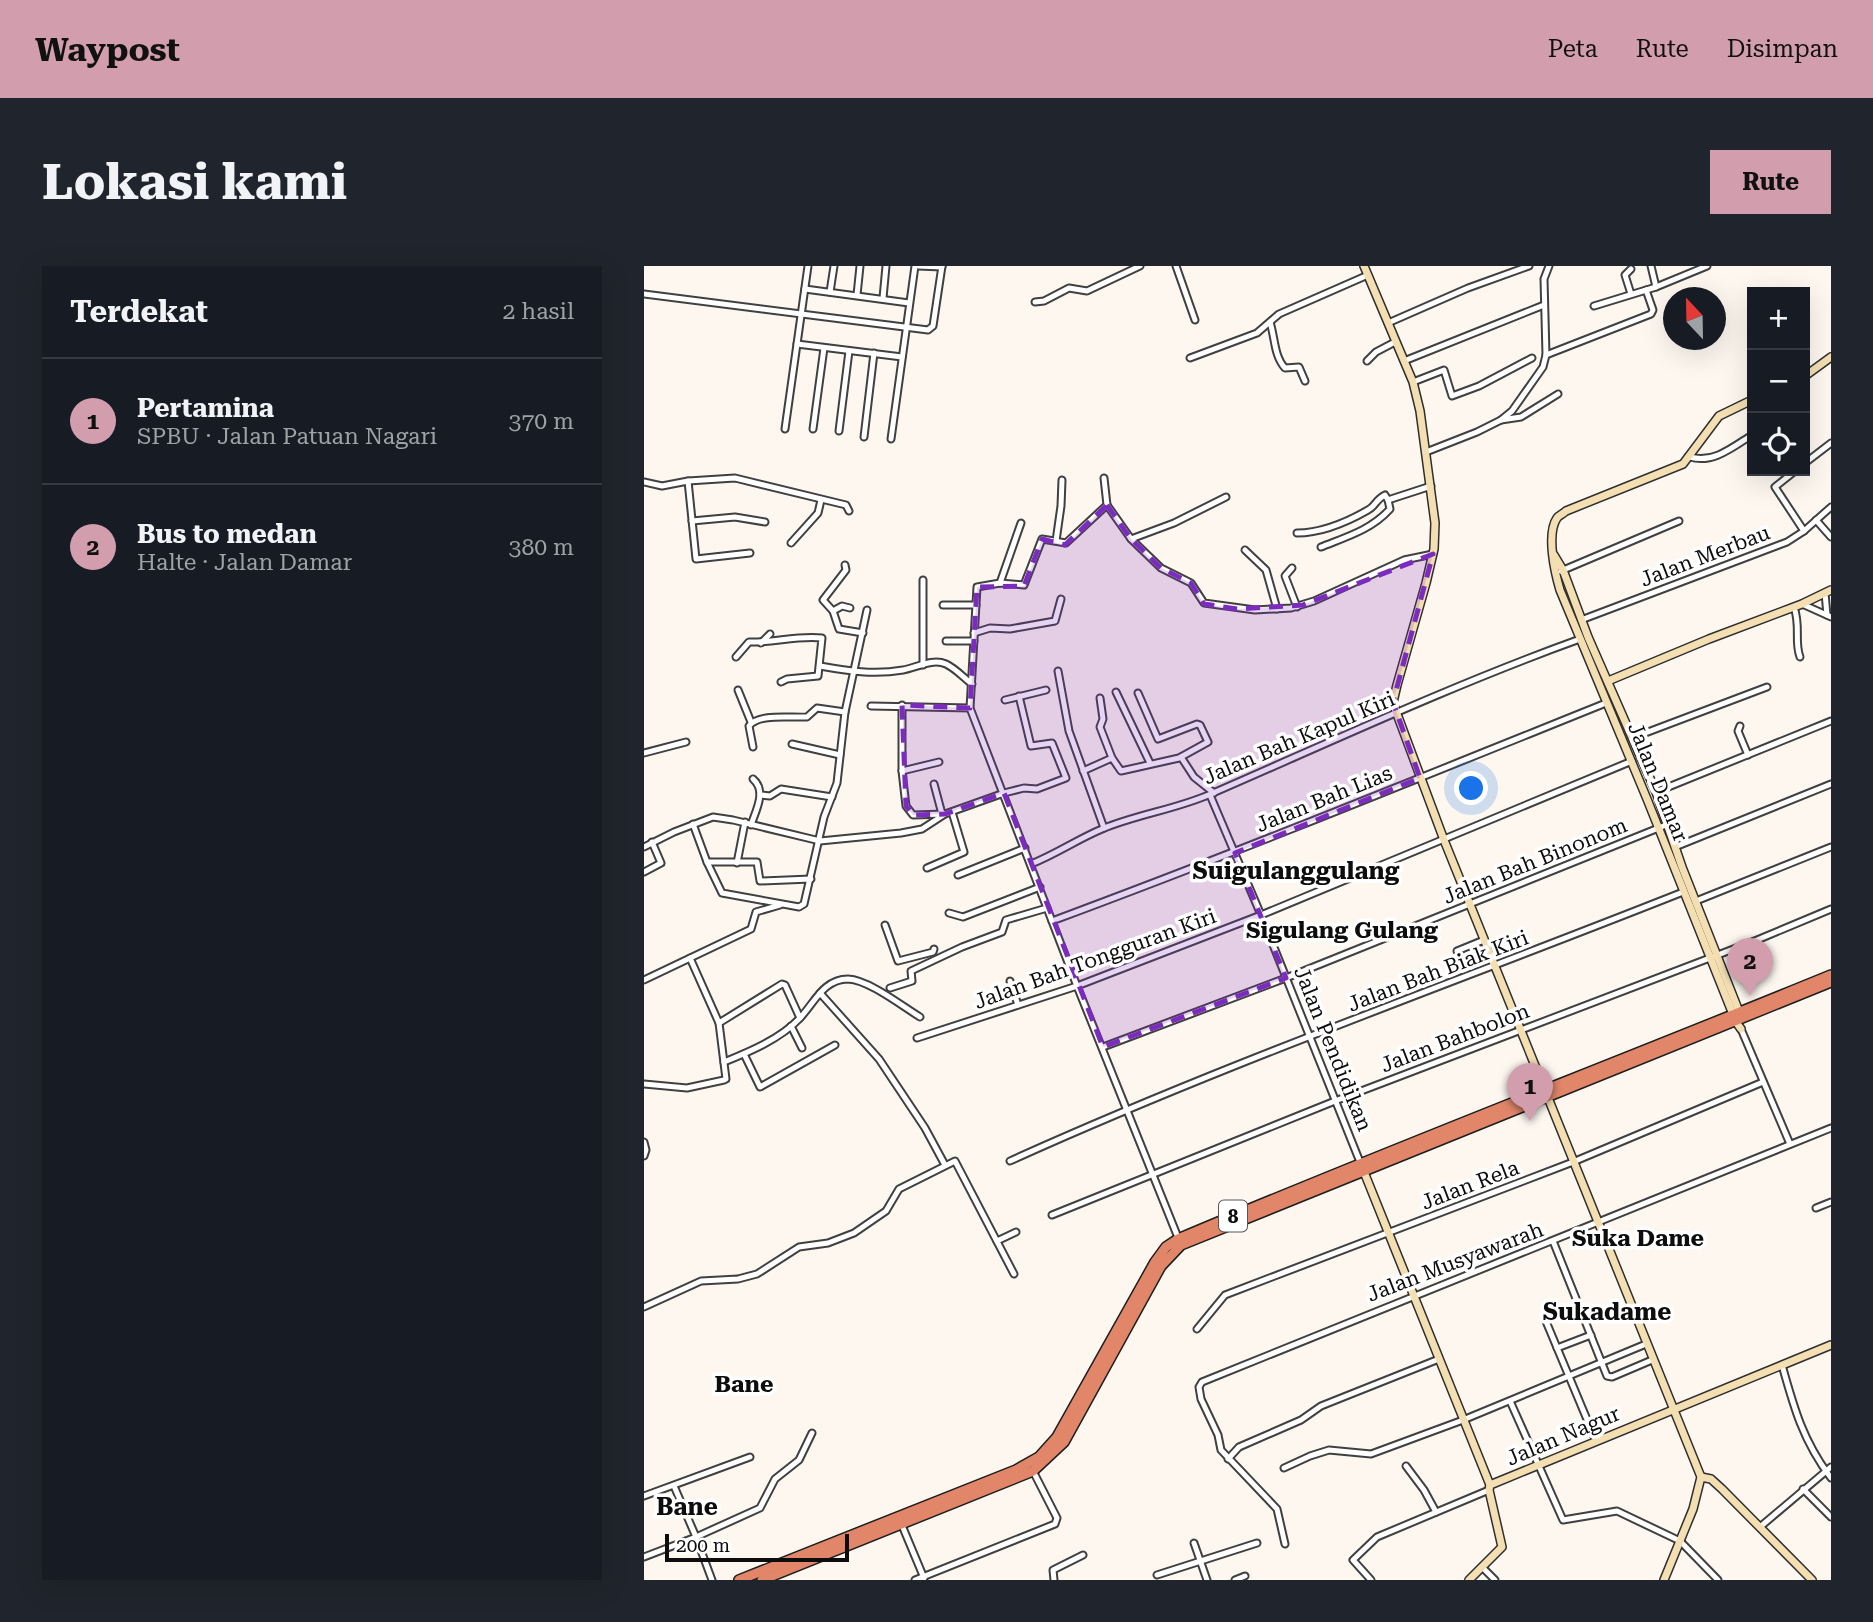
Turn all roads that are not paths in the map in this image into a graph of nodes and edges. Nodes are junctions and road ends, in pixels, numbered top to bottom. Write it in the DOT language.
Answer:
graph roads {
  1 [pos="808,266"];
  2 [pos="834,266"];
  3 [pos="860,266"];
  4 [pos="887,266"];
  5 [pos="917,266"];
  6 [pos="1140,266"];
  7 [pos="1176,266"];
  8 [pos="1364,266"];
  9 [pos="1529,266"];
  10 [pos="1549,266"];
  11 [pos="1651,266"];
  12 [pos="1707,266"];
  13 [pos="942,267"];
  14 [pos="1631,269"];
  15 [pos="1368,275"];
  16 [pos="1656,287"];
  17 [pos="805,289"];
  18 [pos="1646,290"];
  19 [pos="830,292"];
  20 [pos="644,294"];
  21 [pos="1631,294"];
  22 [pos="857,295"];
  23 [pos="883,298"];
  24 [pos="1035,302"];
  25 [pos="909,303"];
  26 [pos="1544,305"];
  27 [pos="1594,306"];
  28 [pos="801,313"];
  29 [pos="1195,320"];
  30 [pos="1270,322"];
  31 [pos="1388,323"];
  32 [pos="906,327"];
  33 [pos="1395,342"];
  34 [pos="797,344"];
  35 [pos="824,348"];
  36 [pos="849,351"];
  37 [pos="874,353"];
  38 [pos="1546,355"];
  39 [pos="902,357"];
  40 [pos="1831,357"];
  41 [pos="1191,358"];
  42 [pos="1532,358"];
  43 [pos="1367,360"];
  44 [pos="1404,361"];
  45 [pos="1810,372"];
  46 [pos="1305,381"];
  47 [pos="1413,383"];
  48 [pos="1558,394"];
  49 [pos="1747,402"];
  50 [pos="1501,420"];
  51 [pos="785,429"];
  52 [pos="813,429"];
  53 [pos="839,431"];
  54 [pos="864,437"];
  55 [pos="1747,438"];
  56 [pos="891,439"];
  57 [pos="1831,443"];
  58 [pos="1426,452"];
  59 [pos="1690,457"];
  60 [pos="1810,459"];
  61 [pos="1789,476"];
  62 [pos="1104,478"];
  63 [pos="1062,480"];
  64 [pos="688,481"];
  65 [pos="644,482"];
  66 [pos="1431,486"];
  67 [pos="1226,497"];
  68 [pos="821,500"];
  69 [pos="1388,500"];
  70 [pos="1107,505"];
  71 [pos="1831,507"];
  72 [pos="849,511"];
  73 [pos="1816,520"];
  74 [pos="692,521"];
  75 [pos="1679,521"];
  76 [pos="765,522"];
  77 [pos="1021,523"];
  78 [pos="1804,531"];
  79 [pos="1297,533"];
  80 [pos="1831,537"];
  81 [pos="1131,539"];
  82 [pos="1056,541"];
  83 [pos="791,543"];
  84 [pos="1321,547"];
  85 [pos="1245,550"];
  86 [pos="750,553"];
  87 [pos="1433,554"];
  88 [pos="1553,555"];
  89 [pos="845,565"];
  90 [pos="1292,568"];
  91 [pos="1563,570"];
  92 [pos="1555,573"];
  93 [pos="923,580"];
  94 [pos="1000,583"];
  95 [pos="1828,592"];
  96 [pos="1061,599"];
  97 [pos="943,605"];
  98 [pos="976,605"];
  99 [pos="1798,606"];
  100 [pos="1297,607"];
  101 [pos="850,608"];
  102 [pos="1277,609"];
  103 [pos="867,610"];
  104 [pos="833,611"];
  105 [pos="1829,616"];
  106 [pos="1581,620"];
  107 [pos="863,633"];
  108 [pos="974,633"];
  109 [pos="770,634"];
  110 [pos="1580,639"];
  111 [pos="946,641"];
  112 [pos="974,641"];
  113 [pos="761,643"];
  114 [pos="736,657"];
  115 [pos="1800,657"];
  116 [pos="923,665"];
  117 [pos="820,666"];
  118 [pos="1058,671"];
  119 [pos="854,673"];
  120 [pos="1608,681"];
  121 [pos="781,682"];
  122 [pos="972,684"];
  123 [pos="1767,687"];
  124 [pos="738,690"];
  125 [pos="1046,690"];
  126 [pos="1116,692"];
  127 [pos="1138,693"];
  128 [pos="1019,696"];
  129 [pos="1100,698"];
  130 [pos="1004,700"];
  131 [pos="1606,703"];
  132 [pos="902,705"];
  133 [pos="871,706"];
  134 [pos="971,708"];
  135 [pos="845,712"];
  136 [pos="1396,714"];
  137 [pos="1831,721"];
  138 [pos="751,722"];
  139 [pos="1740,726"];
  140 [pos="1632,738"];
  141 [pos="686,742"];
  142 [pos="792,744"];
  143 [pos="752,747"];
  144 [pos="644,753"];
  145 [pos="840,755"];
  146 [pos="1748,755"];
  147 [pos="1181,757"];
  148 [pos="1112,758"];
  149 [pos="1632,761"];
  150 [pos="939,762"];
  151 [pos="1150,763"];
  152 [pos="902,771"];
  153 [pos="1083,771"];
  154 [pos="1420,778"];
  155 [pos="753,779"];
  156 [pos="1831,784"];
  157 [pos="934,785"];
  158 [pos="1004,793"];
  159 [pos="1656,793"];
  160 [pos="1212,794"];
  161 [pos="761,795"];
  162 [pos="832,797"];
  163 [pos="946,813"];
  164 [pos="693,824"];
  165 [pos="748,824"];
  166 [pos="1662,827"];
  167 [pos="1104,828"];
  168 [pos="1444,840"];
  169 [pos="820,841"];
  170 [pos="652,842"];
  171 [pos="644,847"];
  172 [pos="1675,847"];
  173 [pos="1831,847"];
  174 [pos="1025,848"];
  175 [pos="1235,853"];
  176 [pos="707,862"];
  177 [pos="737,863"];
  178 [pos="1031,864"];
  179 [pos="927,868"];
  180 [pos="1678,869"];
  181 [pos="644,872"];
  182 [pos="958,875"];
  183 [pos="811,879"];
  184 [pos="1040,887"];
  185 [pos="1683,892"];
  186 [pos="1696,901"];
  187 [pos="784,904"];
  188 [pos="1469,904"];
  189 [pos="1047,908"];
  190 [pos="1831,909"];
  191 [pos="950,913"];
  192 [pos="1261,915"];
  193 [pos="1052,921"];
  194 [pos="885,925"];
  195 [pos="1484,940"];
  196 [pos="934,949"];
  197 [pos="1457,951"];
  198 [pos="1712,955"];
  199 [pos="690,958"];
  200 [pos="902,961"];
  201 [pos="1494,967"];
  202 [pos="910,972"];
  203 [pos="1286,978"];
  204 [pos="644,980"];
  205 [pos="1010,981"];
  206 [pos="1829,982"];
  207 [pos="1077,986"];
  208 [pos="890,988"];
  209 [pos="820,993"];
  210 [pos="1018,1005"];
  211 [pos="920,1017"];
  212 [pos="800,1018"];
  213 [pos="1738,1020"];
  214 [pos="719,1023"];
  215 [pos="791,1026"];
  216 [pos="1520,1030"];
  217 [pos="917,1038"];
  218 [pos="1311,1038"];
  219 [pos="835,1045"];
  220 [pos="1103,1047"];
  221 [pos="802,1048"];
  222 [pos="744,1054"];
  223 [pos="724,1062"];
  224 [pos="1763,1082"];
  225 [pos="644,1084"];
  226 [pos="1546,1094"];
  227 [pos="1335,1101"];
  228 [pos="1129,1111"];
  229 [pos="1831,1128"];
  230 [pos="644,1142"];
  231 [pos="1790,1144"];
  232 [pos="644,1156"];
  233 [pos="1010,1161"];
  234 [pos="1573,1163"];
  235 [pos="945,1165"];
  236 [pos="1362,1166"];
  237 [pos="1154,1175"];
  238 [pos="1831,1202"];
  239 [pos="1816,1208"];
  240 [pos="1052,1215"];
  241 [pos="1597,1223"];
  242 [pos="1016,1232"];
  243 [pos="1390,1233"];
  244 [pos="998,1241"];
  245 [pos="1553,1241"];
  246 [pos="1180,1242"];
  247 [pos="1014,1274"];
  248 [pos="1414,1294"];
  249 [pos="644,1307"];
  250 [pos="1545,1319"];
  251 [pos="1197,1329"];
  252 [pos="1591,1335"];
  253 [pos="1646,1344"];
  254 [pos="1831,1345"];
  255 [pos="1558,1348"];
  256 [pos="1438,1359"];
  257 [pos="1653,1360"];
  258 [pos="1601,1363"];
  259 [pos="1782,1364"];
  260 [pos="1570,1377"];
  261 [pos="1510,1401"];
  262 [pos="1673,1408"];
  263 [pos="1463,1420"];
  264 [pos="812,1433"];
  265 [pos="1596,1441"];
  266 [pos="750,1457"];
  267 [pos="1228,1459"];
  268 [pos="1539,1465"];
  269 [pos="1406,1466"];
  270 [pos="1284,1468"];
  271 [pos="1828,1469"];
  272 [pos="1033,1471"];
  273 [pos="1701,1477"];
  274 [pos="1831,1478"];
  275 [pos="674,1486"];
  276 [pos="1490,1487"];
  277 [pos="1803,1489"];
  278 [pos="644,1496"];
  279 [pos="1436,1512"];
  280 [pos="1831,1517"];
  281 [pos="901,1523"];
  282 [pos="1760,1527"];
  283 [pos="696,1537"];
  284 [pos="1680,1541"];
  285 [pos="1194,1543"];
  286 [pos="1257,1543"];
  287 [pos="1285,1544"];
  288 [pos="1083,1555"];
  289 [pos="644,1557"];
  290 [pos="1201,1562"];
  291 [pos="1482,1567"];
  292 [pos="1157,1576"];
  293 [pos="1245,1576"];
  294 [pos="924,1578"];
  295 [pos="712,1580"];
  296 [pos="739,1580"];
  297 [pos="761,1580"];
  298 [pos="915,1580"];
  299 [pos="1054,1580"];
  300 [pos="1207,1580"];
  301 [pos="1235,1580"];
  302 [pos="1371,1580"];
  303 [pos="1469,1580"];
  304 [pos="1495,1580"];
  305 [pos="1664,1580"];
  306 [pos="1718,1580"];
  307 [pos="1812,1580"];
  1 -- 17 [label="street"];
  2 -- 19 [label="street"];
  3 -- 22 [label="street"];
  4 -- 23 [label="street"];
  5 -- 13 [label="street"];
  5 -- 25 [label="street"];
  6 -- 24 [label="street"];
  7 -- 29 [label="street"];
  8 -- 15 [label="street"];
  9 -- 31 [label="street"];
  10 -- 26 [label="street"];
  11 -- 16 [label="street"];
  12 -- 16 [label="street"];
  13 -- 32 [label="street"];
  14 -- 21 [label="street"];
  15 -- 30 [label="street"];
  15 -- 31 [label="street"];
  16 -- 18 [label="street"];
  17 -- 19 [label="street"];
  17 -- 28 [label="street"];
  18 -- 21 [label="street"];
  18 -- 38 [label="street"];
  19 -- 22 [label="street"];
  20 -- 28 [label="street"];
  21 -- 27 [label="street"];
  22 -- 23 [label="street"];
  23 -- 25 [label="street"];
  25 -- 32 [label="street"];
  26 -- 38 [label="street"];
  26 -- 44 [label="street"];
  28 -- 32 [label="street"];
  28 -- 34 [label="street"];
  30 -- 41 [label="street"];
  30 -- 46 [label="street"];
  31 -- 33 [label="street"];
  32 -- 39 [label="street"];
  33 -- 43 [label="street"];
  33 -- 44 [label="street"];
  34 -- 35 [label="street"];
  34 -- 51 [label="street"];
  35 -- 36 [label="street"];
  35 -- 52 [label="street"];
  36 -- 37 [label="street"];
  36 -- 53 [label="street"];
  37 -- 39 [label="street"];
  37 -- 54 [label="street"];
  38 -- 50 [label="street"];
  39 -- 56 [label="street"];
  40 -- 45 [label="street"];
  42 -- 47 [label="street"];
  44 -- 47 [label="street"];
  47 -- 58 [label="street"];
  48 -- 50 [label="street"];
  49 -- 59 [label="street, Jalan Damar"];
  50 -- 58 [label="street"];
  55 -- 59 [label="street"];
  57 -- 60 [label="street"];
  58 -- 66 [label="street"];
  59 -- 88 [label="street, Jalan Damar"];
  61 -- 78 [label="street"];
  62 -- 70 [label="street"];
  63 -- 82 [label="street"];
  64 -- 65 [label="street"];
  64 -- 68 [label="street"];
  64 -- 74 [label="street"];
  66 -- 69 [label="street"];
  66 -- 87 [label="street"];
  67 -- 81 [label="street"];
  68 -- 72 [label="street"];
  68 -- 83 [label="street"];
  69 -- 79 [label="street"];
  69 -- 84 [label="street"];
  70 -- 81 [label="street"];
  70 -- 82 [label="street"];
  71 -- 73 [label="street, Jalan Merbau"];
  73 -- 78 [label="street, Jalan Merbau"];
  73 -- 80 [label="street"];
  74 -- 76 [label="street"];
  74 -- 86 [label="street"];
  75 -- 91 [label="street"];
  77 -- 94 [label="street"];
  78 -- 106 [label="street, Jalan Merbau"];
  81 -- 102 [label="street"];
  82 -- 94 [label="street"];
  85 -- 102 [label="street"];
  87 -- 100 [label="street"];
  87 -- 136 [label="street"];
  88 -- 91 [label="street, Jalan Damar"];
  88 -- 92 [label="street, Jalan Damar"];
  89 -- 104 [label="street"];
  90 -- 100 [label="street"];
  91 -- 92 [label="street"];
  91 -- 106 [label="street, Jalan Damar"];
  92 -- 110 [label="street, Jalan Damar"];
  93 -- 116 [label="street"];
  94 -- 98 [label="street"];
  95 -- 99 [label="street"];
  95 -- 105 [label="street"];
  96 -- 108 [label="street"];
  97 -- 98 [label="street"];
  98 -- 108 [label="street"];
  99 -- 105 [label="street"];
  99 -- 115 [label="street"];
  99 -- 120 [label="street"];
  100 -- 102 [label="street"];
  101 -- 104 [label="street"];
  103 -- 107 [label="street"];
  104 -- 107 [label="street"];
  106 -- 120 [label="street, Jalan Damar"];
  107 -- 119 [label="street"];
  108 -- 112 [label="street"];
  109 -- 113 [label="street"];
  110 -- 131 [label="street, Jalan Damar"];
  110 -- 136 [label="street, Jalan Bah Kapul Kiri"];
  111 -- 112 [label="street"];
  112 -- 122 [label="street"];
  113 -- 114 [label="street"];
  113 -- 117 [label="street"];
  116 -- 119 [label="street"];
  116 -- 122 [label="street"];
  117 -- 119 [label="street"];
  117 -- 121 [label="street"];
  118 -- 153 [label="street"];
  119 -- 135 [label="street"];
  120 -- 140 [label="street, Jalan Damar"];
  122 -- 134 [label="street"];
  123 -- 140 [label="street"];
  124 -- 138 [label="street"];
  125 -- 128 [label="street"];
  126 -- 151 [label="street"];
  127 -- 147 [label="street"];
  128 -- 130 [label="street"];
  128 -- 158 [label="street"];
  129 -- 148 [label="street"];
  131 -- 149 [label="street, Jalan Damar"];
  131 -- 154 [label="street, Jalan Bah Lias"];
  132 -- 133 [label="street"];
  132 -- 134 [label="street"];
  132 -- 152 [label="street"];
  134 -- 158 [label="street"];
  135 -- 138 [label="street"];
  135 -- 145 [label="street"];
  136 -- 154 [label="street"];
  136 -- 160 [label="street, Jalan Bah Kapul Kiri"];
  137 -- 146 [label="street"];
  138 -- 143 [label="street"];
  139 -- 146 [label="street"];
  140 -- 159 [label="street, Jalan Damar"];
  141 -- 144 [label="street"];
  142 -- 145 [label="street"];
  145 -- 162 [label="street"];
  146 -- 159 [label="street"];
  147 -- 151 [label="street"];
  147 -- 160 [label="street"];
  148 -- 151 [label="street"];
  148 -- 153 [label="street"];
  149 -- 166 [label="street, Jalan Damar"];
  149 -- 168 [label="street, Jalan Bah Tongguran Kiri"];
  150 -- 152 [label="street"];
  152 -- 163 [label="street"];
  153 -- 167 [label="street"];
  154 -- 168 [label="street"];
  154 -- 175 [label="street, Jalan Bah Lias"];
  155 -- 161 [label="street"];
  156 -- 172 [label="street"];
  157 -- 163 [label="street"];
  158 -- 163 [label="street"];
  158 -- 174 [label="street"];
  159 -- 166 [label="street, Jalan Damar"];
  160 -- 167 [label="street, Jalan Bah Kapul Kiri"];
  160 -- 175 [label="street, Jalan Pendidikan"];
  161 -- 162 [label="street"];
  161 -- 165 [label="street"];
  162 -- 169 [label="street"];
  163 -- 169 [label="street"];
  163 -- 179 [label="street"];
  164 -- 165 [label="street"];
  164 -- 170 [label="street"];
  164 -- 176 [label="street"];
  165 -- 169 [label="street"];
  165 -- 177 [label="street"];
  166 -- 172 [label="street, Jalan Damar"];
  166 -- 180 [label="street, Jalan Damar"];
  166 -- 188 [label="street, Jalan Bah Binonom"];
  167 -- 178 [label="street, Jalan Bah Kapul Kiri"];
  168 -- 188 [label="street"];
  168 -- 192 [label="street, Jalan Bah Tongguran Kiri"];
  169 -- 183 [label="street"];
  170 -- 171 [label="street"];
  170 -- 181 [label="street"];
  172 -- 180 [label="street, Jalan Damar"];
  173 -- 186 [label="street"];
  174 -- 178 [label="street"];
  174 -- 182 [label="street"];
  175 -- 192 [label="street, Jalan Pendidikan"];
  175 -- 193 [label="street, Jalan Bah Lias"];
  176 -- 177 [label="street"];
  176 -- 187 [label="street"];
  177 -- 183 [label="street"];
  178 -- 184 [label="street"];
  180 -- 185 [label="street, Jalan Damar"];
  180 -- 186 [label="street, Jalan Damar"];
  183 -- 187 [label="street"];
  184 -- 189 [label="street"];
  184 -- 191 [label="street"];
  185 -- 198 [label="street, Jalan Damar"];
  185 -- 201 [label="street, Jalan Bah Biak Kiri"];
  186 -- 198 [label="street, Jalan Damar"];
  187 -- 199 [label="street"];
  188 -- 195 [label="street"];
  188 -- 203 [label="street, Jalan Bah Binonom"];
  189 -- 193 [label="street"];
  189 -- 202 [label="street"];
  190 -- 198 [label="street, Jalan Bahbolon"];
  192 -- 203 [label="street, Jalan Pendidikan"];
  192 -- 207 [label="street, Jalan Bah Tongguran Kiri"];
  193 -- 207 [label="street"];
  194 -- 200 [label="street"];
  195 -- 197 [label="street"];
  195 -- 201 [label="street"];
  196 -- 200 [label="street"];
  198 -- 213 [label="street, Jalan Damar"];
  198 -- 216 [label="street, Jalan Bahbolon"];
  199 -- 204 [label="street"];
  199 -- 214 [label="street"];
  200 -- 202 [label="street"];
  201 -- 216 [label="street"];
  201 -- 218 [label="street, Jalan Bah Biak Kiri"];
  202 -- 208 [label="street"];
  203 -- 218 [label="street, Jalan Pendidikan"];
  203 -- 220 [label="street, Jalan Bah Binonom"];
  205 -- 210 [label="street"];
  206 -- 213 [label="highway, 8"];
  207 -- 210 [label="street, Jalan Bah Tongguran Kiri"];
  207 -- 220 [label="street"];
  209 -- 211 [label="street"];
  209 -- 212 [label="street"];
  209 -- 235 [label="street"];
  210 -- 217 [label="street, Jalan Bah Tongguran Kiri"];
  212 -- 214 [label="street"];
  212 -- 215 [label="street"];
  213 -- 224 [label="street"];
  213 -- 226 [label="highway, 8"];
  214 -- 223 [label="street"];
  215 -- 221 [label="street"];
  215 -- 222 [label="street"];
  216 -- 226 [label="street"];
  216 -- 227 [label="street, Jalan Bahbolon"];
  218 -- 227 [label="street, Jalan Pendidikan"];
  218 -- 228 [label="street, Jalan Bah Biak Kiri"];
  219 -- 222 [label="street"];
  220 -- 228 [label="street"];
  222 -- 223 [label="street"];
  223 -- 225 [label="street"];
  224 -- 231 [label="street"];
  224 -- 234 [label="street, Jalan Rela"];
  226 -- 234 [label="street"];
  226 -- 236 [label="highway, 8"];
  227 -- 236 [label="street, Jalan Pendidikan"];
  227 -- 237 [label="street, Jalan Bahbolon"];
  228 -- 233 [label="street, Jalan Bah Biak Kiri"];
  228 -- 237 [label="street"];
  229 -- 231 [label="street, Jalan Musyawarah"];
  230 -- 232 [label="street"];
  231 -- 241 [label="street, Jalan Musyawarah"];
  234 -- 241 [label="street"];
  234 -- 243 [label="street, Jalan Rela"];
  235 -- 244 [label="street"];
  235 -- 249 [label="street"];
  236 -- 243 [label="street, Jalan Pendidikan"];
  236 -- 246 [label="highway, 8"];
  237 -- 240 [label="street, Jalan Bahbolon"];
  237 -- 246 [label="street"];
  238 -- 239 [label="street"];
  241 -- 245 [label="street, Jalan Musyawarah"];
  241 -- 253 [label="street"];
  242 -- 244 [label="street"];
  243 -- 248 [label="street, Jalan Pendidikan"];
  243 -- 251 [label="street, Jalan Rela"];
  244 -- 247 [label="street"];
  245 -- 248 [label="street, Jalan Musyawarah"];
  245 -- 252 [label="street"];
  246 -- 272 [label="highway, 8"];
  246 -- 296 [label="highway, 8"];
  248 -- 256 [label="street, Jalan Pendidikan"];
  248 -- 267 [label="street, Jalan Musyawarah"];
  250 -- 255 [label="street"];
  252 -- 255 [label="street"];
  252 -- 258 [label="street"];
  253 -- 257 [label="street"];
  253 -- 258 [label="street"];
  254 -- 259 [label="street, Jalan Nagur"];
  255 -- 260 [label="street"];
  256 -- 263 [label="street, Jalan Pendidikan"];
  256 -- 267 [label="street"];
  257 -- 258 [label="street"];
  257 -- 262 [label="street"];
  258 -- 260 [label="street"];
  259 -- 262 [label="street, Jalan Nagur"];
  259 -- 271 [label="street"];
  260 -- 261 [label="street"];
  260 -- 265 [label="street"];
  261 -- 263 [label="street"];
  261 -- 268 [label="street"];
  262 -- 265 [label="street, Jalan Nagur"];
  262 -- 273 [label="street"];
  263 -- 270 [label="street"];
  263 -- 276 [label="street, Jalan Pendidikan"];
  264 -- 283 [label="street"];
  265 -- 268 [label="street, Jalan Nagur"];
  266 -- 275 [label="street"];
  267 -- 287 [label="street"];
  268 -- 276 [label="street, Jalan Nagur"];
  268 -- 284 [label="street"];
  269 -- 279 [label="street"];
  271 -- 274 [label="street"];
  271 -- 277 [label="street"];
  272 -- 281 [label="highway, 8"];
  272 -- 294 [label="street"];
  273 -- 282 [label="street"];
  273 -- 284 [label="street"];
  275 -- 278 [label="street"];
  275 -- 283 [label="street"];
  276 -- 279 [label="street"];
  276 -- 291 [label="street, Jalan Nagur"];
  277 -- 280 [label="street"];
  277 -- 282 [label="street"];
  279 -- 302 [label="street"];
  281 -- 294 [label="street"];
  281 -- 297 [label="highway, 8"];
  282 -- 307 [label="street"];
  283 -- 289 [label="street"];
  283 -- 295 [label="street"];
  284 -- 305 [label="street"];
  284 -- 306 [label="street"];
  285 -- 290 [label="street"];
  286 -- 290 [label="street"];
  288 -- 299 [label="street"];
  290 -- 292 [label="street"];
  290 -- 300 [label="street"];
  291 -- 303 [label="street, Jalan Nagur"];
  291 -- 304 [label="street"];
  293 -- 301 [label="street"];
  294 -- 298 [label="street"];
}
